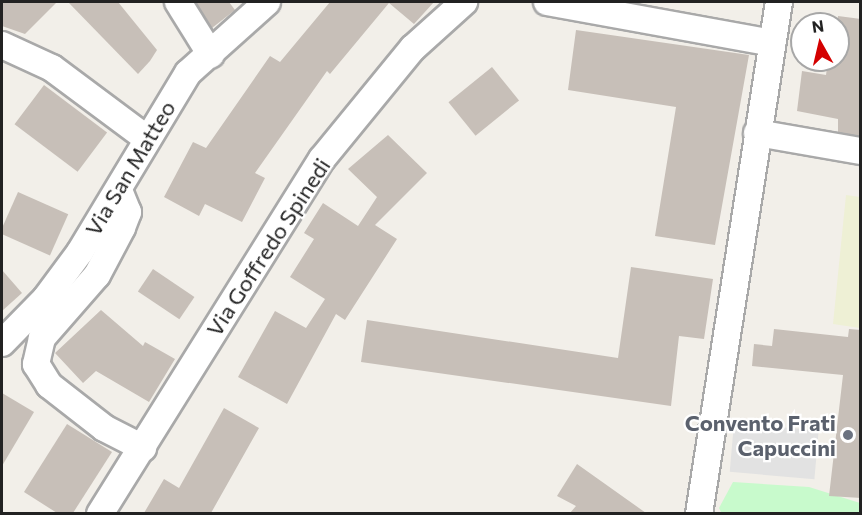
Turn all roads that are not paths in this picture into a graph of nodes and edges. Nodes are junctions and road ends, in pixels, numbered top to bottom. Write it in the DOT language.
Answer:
graph roads {
  1 [pos="178,2"];
  2 [pos="267,2"];
  3 [pos="464,2"];
  4 [pos="547,2"];
  5 [pos="779,2"];
  6 [pos="772,43"];
  7 [pos="2,45"];
  8 [pos="212,55"];
  9 [pos="757,133"];
  10 [pos="146,138"];
  11 [pos="861,151"];
  12 [pos="119,190"];
  13 [pos="2,343"];
  14 [pos="142,448"];
  15 [pos="693,510"];
  16 [pos="100,513"];
  1 -- 8 [label="street"];
  2 -- 8 [label="street, Via San Matteo"];
  3 -- 14 [label="street, Via Goffredo Spinedi"];
  4 -- 6 [label="street"];
  5 -- 6 [label="street"];
  6 -- 9 [label="street"];
  7 -- 10 [label="street"];
  8 -- 10 [label="street, Via San Matteo"];
  9 -- 11 [label="street"];
  9 -- 15 [label="street"];
  10 -- 12 [label="street, Via San Matteo"];
  12 -- 13 [label="street, Via San Matteo"];
  12 -- 14 [label="street"];
  14 -- 16 [label="street, Via Goffredo Spinedi"];
}
